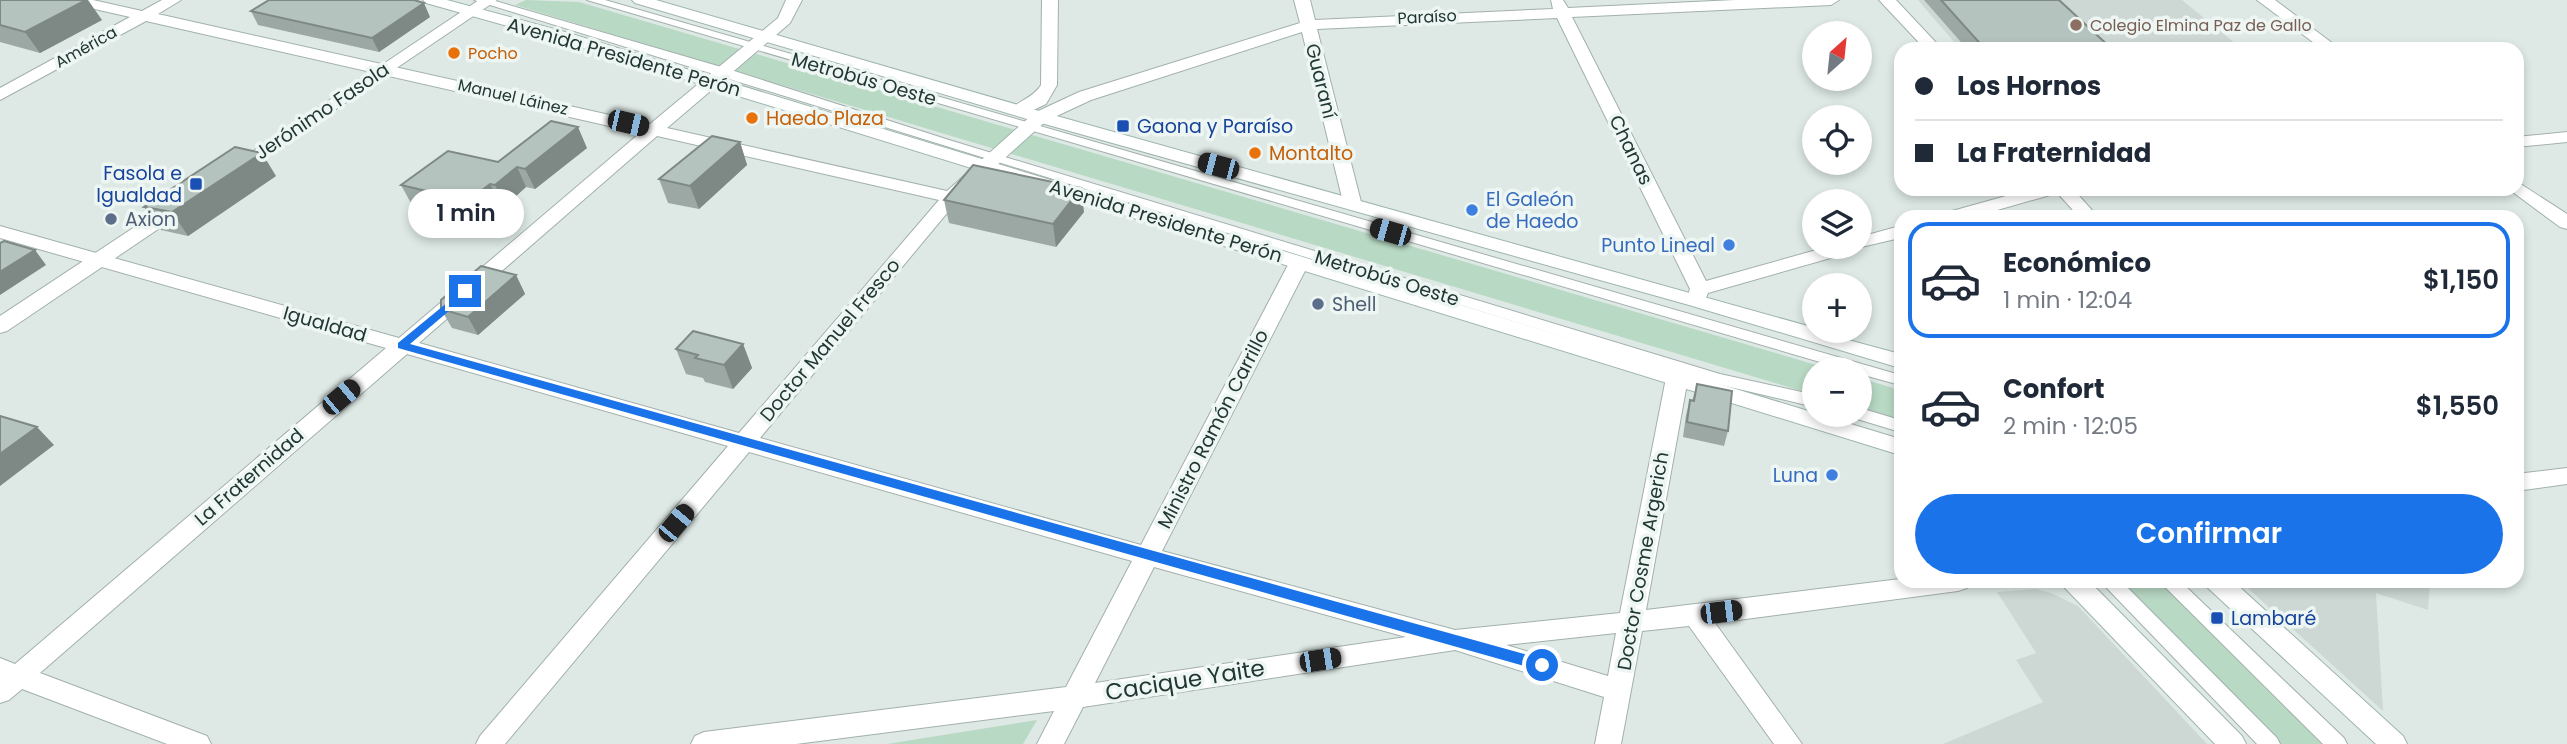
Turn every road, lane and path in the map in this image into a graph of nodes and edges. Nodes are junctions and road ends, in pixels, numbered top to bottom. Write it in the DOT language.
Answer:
graph roads {
  1 [pos="74,0"];
  2 [pos="173,0"];
  3 [pos="431,0"];
  4 [pos="593,0"];
  5 [pos="640,0"];
  6 [pos="794,0"];
  7 [pos="1050,0"];
  8 [pos="1302,0"];
  9 [pos="1830,0"];
  10 [pos="1887,0"];
  11 [pos="2265,0"];
  12 [pos="482,4"];
  13 [pos="1559,5"];
  14 [pos="144,16"];
  15 [pos="1308,25"];
  16 [pos="761,42"];
  17 [pos="1927,42"];
  18 [pos="2322,42"];
  19 [pos="386,68"];
  20 [pos="718,77"];
  21 [pos="1049,85"];
  22 [pos="0,94"];
  23 [pos="1085,96"];
  24 [pos="1028,118"];
  25 [pos="655,129"];
  26 [pos="2567,137"];
  27 [pos="2524,141"];
  28 [pos="990,161"];
  29 [pos="225,176"];
  30 [pos="2524,192"];
  31 [pos="2026,196"];
  32 [pos="2070,196"];
  33 [pos="951,197"];
  34 [pos="191,199"];
  35 [pos="1352,202"];
  36 [pos="1977,210"];
  37 [pos="2082,210"];
  38 [pos="2567,223"];
  39 [pos="0,232"];
  40 [pos="1894,234"];
  41 [pos="1872,240"];
  42 [pos="1809,259"];
  43 [pos="99,260"];
  44 [pos="1299,263"];
  45 [pos="1698,294"];
  46 [pos="0,326"];
  47 [pos="402,345"];
  48 [pos="1894,359"];
  49 [pos="1677,378"];
  50 [pos="1894,378"];
  51 [pos="1802,398"];
  52 [pos="1872,418"];
  53 [pos="1894,424"];
  54 [pos="744,442"];
  55 [pos="1894,445"];
  56 [pos="2567,476"];
  57 [pos="2524,482"];
  58 [pos="1147,556"];
  59 [pos="1904,588"];
  60 [pos="2081,588"];
  61 [pos="2116,588"];
  62 [pos="2175,588"];
  63 [pos="2225,588"];
  64 [pos="1695,615"];
  65 [pos="1632,620"];
  66 [pos="1455,639"];
  67 [pos="6,679"];
  68 [pos="1619,691"];
  69 [pos="1075,697"];
  70 [pos="198,744"];
  71 [pos="489,744"];
  72 [pos="704,744"];
  73 [pos="1050,744"];
  74 [pos="1608,744"];
  75 [pos="1789,744"];
  76 [pos="2233,744"];
  77 [pos="2270,744"];
  78 [pos="2337,744"];
  79 [pos="2394,744"];
  1 -- 14 [label="street, Manuel Láinez"];
  2 -- 14 [label="street, América"];
  3 -- 12 [label="street, Avenida Presidente Perón"];
  4 -- 16 [label="lane"];
  5 -- 16 [label="street"];
  6 -- 16 [label="street, La Fraternidad"];
  7 -- 21 [label="street"];
  8 -- 15 [label="street, Guaraní"];
  9 -- 13 [label="street, Paraíso"];
  10 -- 17 [label="street"];
  11 -- 18 [label="street"];
  12 -- 19 [label="street, Jerónimo Fasola"];
  12 -- 20 [label="street, Avenida Presidente Perón"];
  13 -- 15 [label="street, Paraíso"];
  13 -- 45 [label="street, Chanas"];
  14 -- 19 [label="street, Manuel Láinez"];
  14 -- 22 [label="street, América"];
  15 -- 23 [label="street, Paraíso"];
  15 -- 35 [label="street, Guaraní"];
  16 -- 20 [label="street, La Fraternidad"];
  16 -- 24 [label="street"];
  19 -- 25 [label="street, Manuel Láinez"];
  19 -- 29 [label="street, Jerónimo Fasola"];
  20 -- 25 [label="street, La Fraternidad"];
  20 -- 28 [label="street, Avenida Presidente Perón"];
  21 -- 23 [label="street"];
  21 -- 24 [label="street"];
  23 -- 24 [label="street, Paraíso"];
  24 -- 28 [label="street, Doctor Manuel Fresco"];
  24 -- 35 [label="street"];
  24 -- 50 [label="lane"];
  25 -- 33 [label="street, Manuel Láinez"];
  25 -- 47 [label="street, La Fraternidad"];
  26 -- 27 [label="street"];
  28 -- 33 [label="street, Doctor Manuel Fresco"];
  28 -- 44 [label="street, Avenida Presidente Perón"];
  28 -- 51 [label="lane, Metrobús Oeste"];
  30 -- 38 [label="street"];
  31 -- 36 [label="street"];
  32 -- 37 [label="street"];
  33 -- 54 [label="street, Doctor Manuel Fresco"];
  34 -- 43 [label="street"];
  35 -- 45 [label="street"];
  39 -- 43 [label="street, Igualdad"];
  40 -- 41 [label="street"];
  42 -- 45 [label="street"];
  43 -- 46 [label="street"];
  43 -- 47 [label="street, Igualdad"];
  44 -- 49 [label="street, Avenida Presidente Perón"];
  44 -- 58 [label="street, Ministro Ramón Carrillo"];
  45 -- 48 [label="street"];
  47 -- 54 [label="street, Igualdad"];
  47 -- 67 [label="street, La Fraternidad"];
  49 -- 55 [label="street, Avenida Presidente Perón"];
  49 -- 65 [label="street, Doctor Cosme Argerich"];
  52 -- 53 [label="lane"];
  54 -- 58 [label="street, Igualdad"];
  54 -- 71 [label="street, Doctor Manuel Fresco"];
  56 -- 57 [label="street"];
  58 -- 66 [label="street, Igualdad"];
  58 -- 69 [label="street, Ministro Ramón Carrillo"];
  59 -- 64 [label="street, Cacique Yaite"];
  60 -- 76 [label="street"];
  61 -- 77 [label="lane"];
  62 -- 78 [label="lane"];
  63 -- 79 [label="street"];
  64 -- 65 [label="street, Cacique Yaite"];
  64 -- 75 [label="street"];
  65 -- 66 [label="street, Cacique Yaite"];
  65 -- 68 [label="street, Doctor Cosme Argerich"];
  66 -- 68 [label="street, Igualdad"];
  66 -- 69 [label="street, Cacique Yaite"];
  67 -- 70 [label="street"];
  68 -- 74 [label="street, Doctor Cosme Argerich"];
  69 -- 72 [label="street, Cacique Yaite"];
  69 -- 73 [label="street, Ministro Ramón Carrillo"];
}
